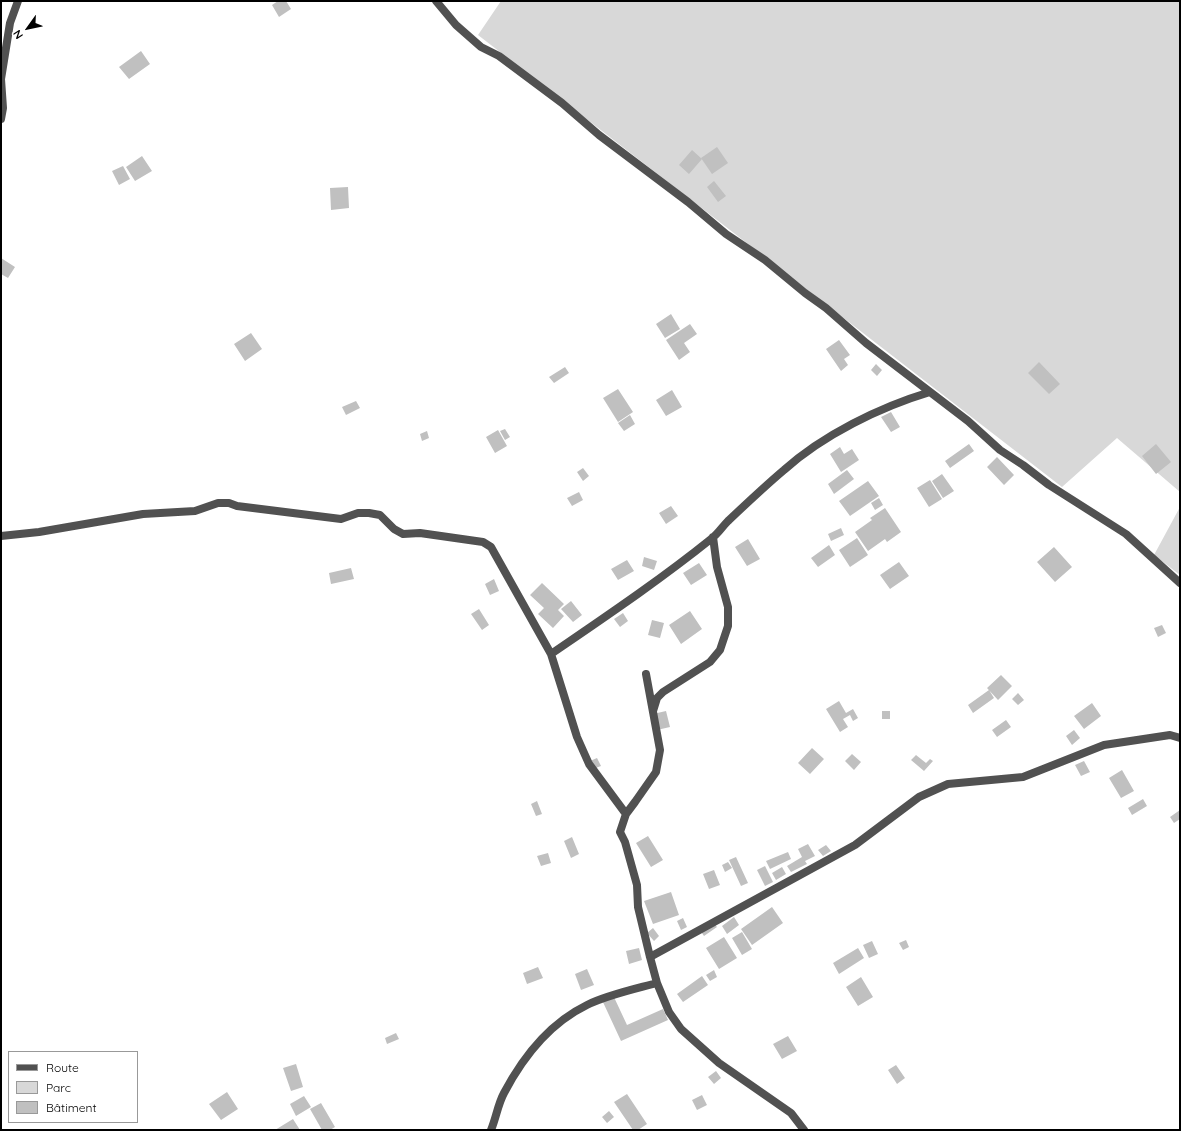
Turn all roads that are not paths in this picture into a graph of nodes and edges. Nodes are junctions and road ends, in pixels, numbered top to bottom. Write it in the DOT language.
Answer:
graph roads {
  1 [pos="18,1"];
  2 [pos="436,1"];
  3 [pos="1,119"];
  4 [pos="930,392"];
  5 [pos="1,536"];
  6 [pos="713,537"];
  7 [pos="1180,583"];
  8 [pos="551,654"];
  9 [pos="646,674"];
  10 [pos="652,713"];
  11 [pos="1180,738"];
  12 [pos="626,814"];
  13 [pos="650,957"];
  14 [pos="657,983"];
  15 [pos="491,1130"];
  16 [pos="804,1130"];
  1 -- 3 [label="street"];
  2 -- 4 [label="street"];
  4 -- 6 [label="street"];
  4 -- 7 [label="street"];
  5 -- 8 [label="street"];
  6 -- 8 [label="street"];
  6 -- 10 [label="street"];
  8 -- 12 [label="street"];
  9 -- 10 [label="street"];
  10 -- 12 [label="street"];
  11 -- 13 [label="street"];
  12 -- 13 [label="street"];
  13 -- 14 [label="street"];
  14 -- 15 [label="street"];
  14 -- 16 [label="street"];
}
